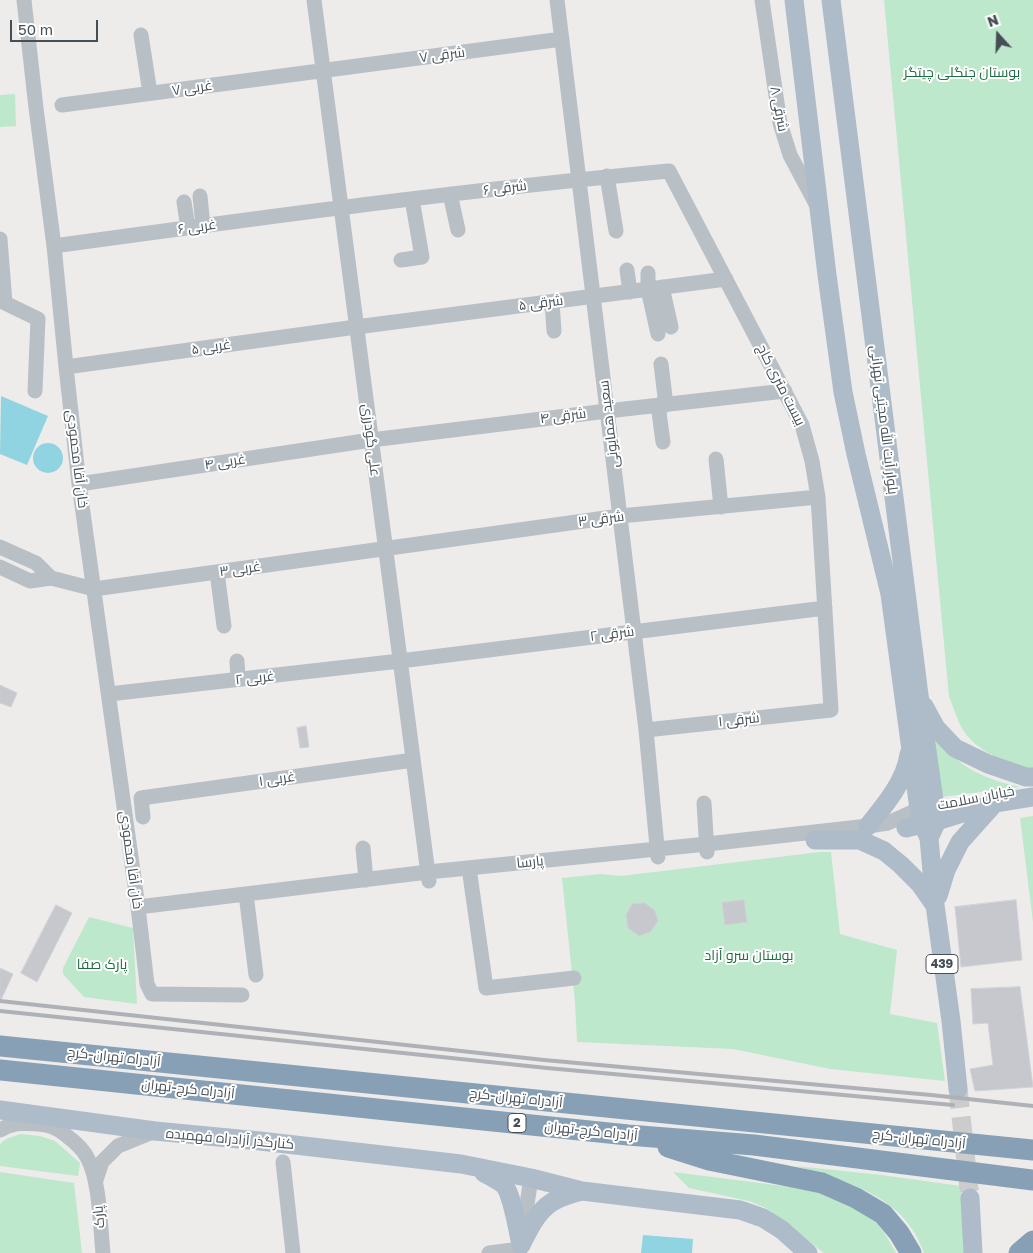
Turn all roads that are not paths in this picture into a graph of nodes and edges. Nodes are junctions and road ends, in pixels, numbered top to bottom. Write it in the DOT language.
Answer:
graph roads {
  1 [pos="24,0"];
  2 [pos="314,0"];
  3 [pos="557,0"];
  4 [pos="762,0"];
  5 [pos="794,0"];
  6 [pos="830,0"];
  7 [pos="141,35"];
  8 [pos="562,39"];
  9 [pos="323,70"];
  10 [pos="150,94"];
  11 [pos="62,105"];
  12 [pos="669,170"];
  13 [pos="607,176"];
  14 [pos="579,179"];
  15 [pos="450,194"];
  16 [pos="200,196"];
  17 [pos="412,199"];
  18 [pos="184,202"];
  19 [pos="341,207"];
  20 [pos="820,211"];
  21 [pos="195,227"];
  22 [pos="458,230"];
  23 [pos="616,231"];
  24 [pos="0,240"];
  25 [pos="54,246"];
  26 [pos="401,260"];
  27 [pos="628,270"];
  28 [pos="648,272"];
  29 [pos="726,279"];
  30 [pos="655,288"];
  31 [pos="630,292"];
  32 [pos="593,296"];
  33 [pos="552,302"];
  34 [pos="356,326"];
  35 [pos="554,330"];
  36 [pos="664,331"];
  37 [pos="661,364"];
  38 [pos="66,367"];
  39 [pos="35,391"];
  40 [pos="785,391"];
  41 [pos="662,405"];
  42 [pos="607,411"];
  43 [pos="371,440"];
  44 [pos="663,442"];
  45 [pos="716,459"];
  46 [pos="79,484"];
  47 [pos="818,497"];
  48 [pos="721,507"];
  49 [pos="620,516"];
  50 [pos="0,547"];
  51 [pos="386,549"];
  52 [pos="0,567"];
  53 [pos="217,572"];
  54 [pos="51,578"];
  55 [pos="94,589"];
  56 [pos="825,608"];
  57 [pos="224,626"];
  58 [pos="634,632"];
  59 [pos="237,661"];
  60 [pos="400,661"];
  61 [pos="238,680"];
  62 [pos="109,694"];
  63 [pos="919,695"];
  64 [pos="831,710"];
  65 [pos="646,730"];
  66 [pos="910,742"];
  67 [pos="413,760"];
  68 [pos="1033,777"];
  69 [pos="1033,786"];
  70 [pos="1033,797"];
  71 [pos="995,803"];
  72 [pos="704,804"];
  73 [pos="143,817"];
  74 [pos="925,821"];
  75 [pos="868,826"];
  76 [pos="815,840"];
  77 [pos="363,848"];
  78 [pos="707,848"];
  79 [pos="657,853"];
  80 [pos="470,872"];
  81 [pos="428,876"];
  82 [pos="366,880"];
  83 [pos="247,899"];
  84 [pos="935,905"];
  85 [pos="138,912"];
  86 [pos="256,975"];
  87 [pos="574,978"];
  88 [pos="242,996"];
  89 [pos="0,1046"];
  90 [pos="0,1070"];
  91 [pos="958,1089"];
  92 [pos="0,1110"];
  93 [pos="79,1122"];
  94 [pos="43,1124"];
  95 [pos="0,1130"];
  96 [pos="155,1131"];
  97 [pos="628,1135"];
  98 [pos="260,1140"];
  99 [pos="307,1146"];
  100 [pos="1033,1150"];
  101 [pos="283,1162"];
  102 [pos="461,1164"];
  103 [pos="531,1178"];
  104 [pos="96,1180"];
  105 [pos="1033,1180"];
  106 [pos="582,1191"];
  107 [pos="970,1198"];
  108 [pos="1033,1242"];
  109 [pos="520,1249"];
  110 [pos="103,1253"];
  111 [pos="293,1253"];
  112 [pos="489,1253"];
  113 [pos="808,1253"];
  114 [pos="911,1253"];
  115 [pos="973,1253"];
  116 [pos="1019,1253"];
  1 -- 25 [label="street, خان آقا محمودی"];
  2 -- 9 [label="street, علی گودرزی"];
  3 -- 8 [label="street, سعید همایونی"];
  4 -- 20 [label="street, ۸ شرقی"];
  5 -- 20 [label="main road, بلوار آیت الله مجتبی تهرانی"];
  6 -- 63 [label="main road, بلوار آیت الله مجتبی تهرانی"];
  7 -- 10 [label="street"];
  8 -- 9 [label="street, ۷ شرقی"];
  8 -- 14 [label="street, سعید همایونی"];
  9 -- 10 [label="street, ۷ غربی"];
  9 -- 19 [label="street, علی گودرزی"];
  10 -- 11 [label="street, ۷ غربی"];
  12 -- 13 [label="street, ۶ شرقی"];
  12 -- 29 [label="street, بیست متری کاج"];
  13 -- 14 [label="street, ۶ شرقی"];
  13 -- 23 [label="street"];
  14 -- 15 [label="street, ۶ شرقی"];
  14 -- 32 [label="street, سعید همایونی"];
  15 -- 17 [label="street, ۶ شرقی"];
  15 -- 22 [label="street"];
  16 -- 21 [label="street"];
  17 -- 19 [label="street, ۶ شرقی"];
  17 -- 26 [label="street"];
  18 -- 21 [label="street"];
  19 -- 21 [label="street, ۶ غربی"];
  19 -- 34 [label="street, علی گودرزی"];
  20 -- 66 [label="main road, بلوار آیت الله مجتبی تهرانی"];
  21 -- 25 [label="street, ۶ غربی"];
  24 -- 39 [label="street"];
  25 -- 38 [label="street, خان آقا محمودی"];
  27 -- 31 [label="street"];
  28 -- 30 [label="street"];
  29 -- 30 [label="street, ۵ شرقی"];
  29 -- 40 [label="street, بیست متری کاج"];
  30 -- 31 [label="street, ۵ شرقی"];
  30 -- 36 [label="street"];
  31 -- 32 [label="street, ۵ شرقی"];
  32 -- 33 [label="street, ۵ شرقی"];
  32 -- 42 [label="street, سعید همایونی"];
  33 -- 34 [label="street, ۵ شرقی"];
  33 -- 35 [label="street"];
  34 -- 38 [label="street, ۵ غربی"];
  34 -- 43 [label="street, علی گودرزی"];
  37 -- 41 [label="street"];
  38 -- 46 [label="street, خان آقا محمودی"];
  40 -- 41 [label="street, ۴ شرقی"];
  40 -- 47 [label="street, بیست متری کاج"];
  41 -- 42 [label="street, ۴ شرقی"];
  41 -- 44 [label="street"];
  42 -- 43 [label="street, ۴ شرقی"];
  42 -- 49 [label="street, سعید همایونی"];
  43 -- 46 [label="street, ۴ غربی"];
  43 -- 51 [label="street, علی گودرزی"];
  45 -- 48 [label="street"];
  46 -- 55 [label="street, خان آقا محمودی"];
  47 -- 48 [label="street, ۳ شرقی"];
  47 -- 56 [label="street, بیست متری کاج"];
  48 -- 49 [label="street, ۳ شرقی"];
  49 -- 51 [label="street, ۳ شرقی"];
  49 -- 58 [label="street, سعید همایونی"];
  50 -- 54 [label="street"];
  51 -- 53 [label="street, ۳ غربی"];
  51 -- 60 [label="street, علی گودرزی"];
  52 -- 54 [label="street"];
  53 -- 55 [label="street, ۳ غربی"];
  53 -- 57 [label="street"];
  54 -- 55 [label="street"];
  55 -- 62 [label="street, خان آقا محمودی"];
  56 -- 58 [label="street, ۲ شرقی"];
  56 -- 64 [label="street, بیست متری کاج"];
  58 -- 60 [label="street, ۲ شرقی"];
  58 -- 65 [label="street, سعید همایونی"];
  59 -- 61 [label="street"];
  60 -- 61 [label="street, ۲ غربی"];
  60 -- 67 [label="street, علی گودرزی"];
  61 -- 62 [label="street, ۲ غربی"];
  62 -- 85 [label="street, خان آقا محمودی"];
  63 -- 68 [label="main road"];
  63 -- 74 [label="main road, بلوار آیت الله مجتبی تهرانی"];
  64 -- 65 [label="street, ۱ شرقی"];
  65 -- 79 [label="street, سعید همایونی"];
  66 -- 74 [label="main road, بلوار آیت الله مجتبی تهرانی"];
  66 -- 75 [label="main road"];
  67 -- 73 [label="street, ۱ غربی"];
  67 -- 81 [label="street, علی گودرزی"];
  69 -- 74 [label="main road, خیابان سلامت"];
  70 -- 71 [label="main road, خیابان سلامت"];
  71 -- 74 [label="main road, خیابان سلامت"];
  71 -- 84 [label="main road"];
  72 -- 78 [label="street"];
  74 -- 75 [label="street, پارسا"];
  74 -- 76 [label="street, پارسا"];
  74 -- 84 [label="main road, 439"];
  75 -- 78 [label="street, پارسا"];
  76 -- 78 [label="street, پارسا"];
  76 -- 84 [label="main road"];
  77 -- 82 [label="street"];
  78 -- 79 [label="street, پارسا"];
  79 -- 80 [label="street, پارسا"];
  80 -- 81 [label="street, پارسا"];
  80 -- 87 [label="street"];
  81 -- 82 [label="street, پارسا"];
  81 -- 83 [label="street, پارسا"];
  82 -- 83 [label="street, پارسا"];
  83 -- 85 [label="street, پارسا"];
  83 -- 86 [label="street"];
  84 -- 91 [label="main road, 439"];
  85 -- 88 [label="street, خان آقا محمودی"];
  89 -- 100 [label="highway, آزادراه تهران-کرج / 2"];
  90 -- 97 [label="highway, آزادراه کرج-تهران / 2"];
  92 -- 93 [label="main road, کنارگذر آزادراه فهمیده"];
  93 -- 94 [label="main road"];
  93 -- 96 [label="main road, کنارگذر آزادراه فهمیده"];
  94 -- 95 [label="street"];
  94 -- 104 [label="street"];
  96 -- 98 [label="main road, کنارگذر آزادراه فهمیده"];
  96 -- 104 [label="street"];
  97 -- 105 [label="highway, آزادراه کرج-تهران / 2"];
  97 -- 114 [label="highway"];
  98 -- 99 [label="main road, کنارگذر آزادراه فهمیده"];
  98 -- 101 [label="street"];
  99 -- 101 [label="street"];
  99 -- 102 [label="main road, کنارگذر آزادراه فهمیده"];
  101 -- 111 [label="street"];
  102 -- 103 [label="main road"];
  102 -- 109 [label="main road"];
  103 -- 106 [label="main road"];
  103 -- 109 [label="street"];
  104 -- 110 [label="street, پارک"];
  106 -- 109 [label="main road"];
  106 -- 113 [label="main road"];
  107 -- 115 [label="main road"];
  108 -- 116 [label="highway"];
  109 -- 112 [label="street"];
}
